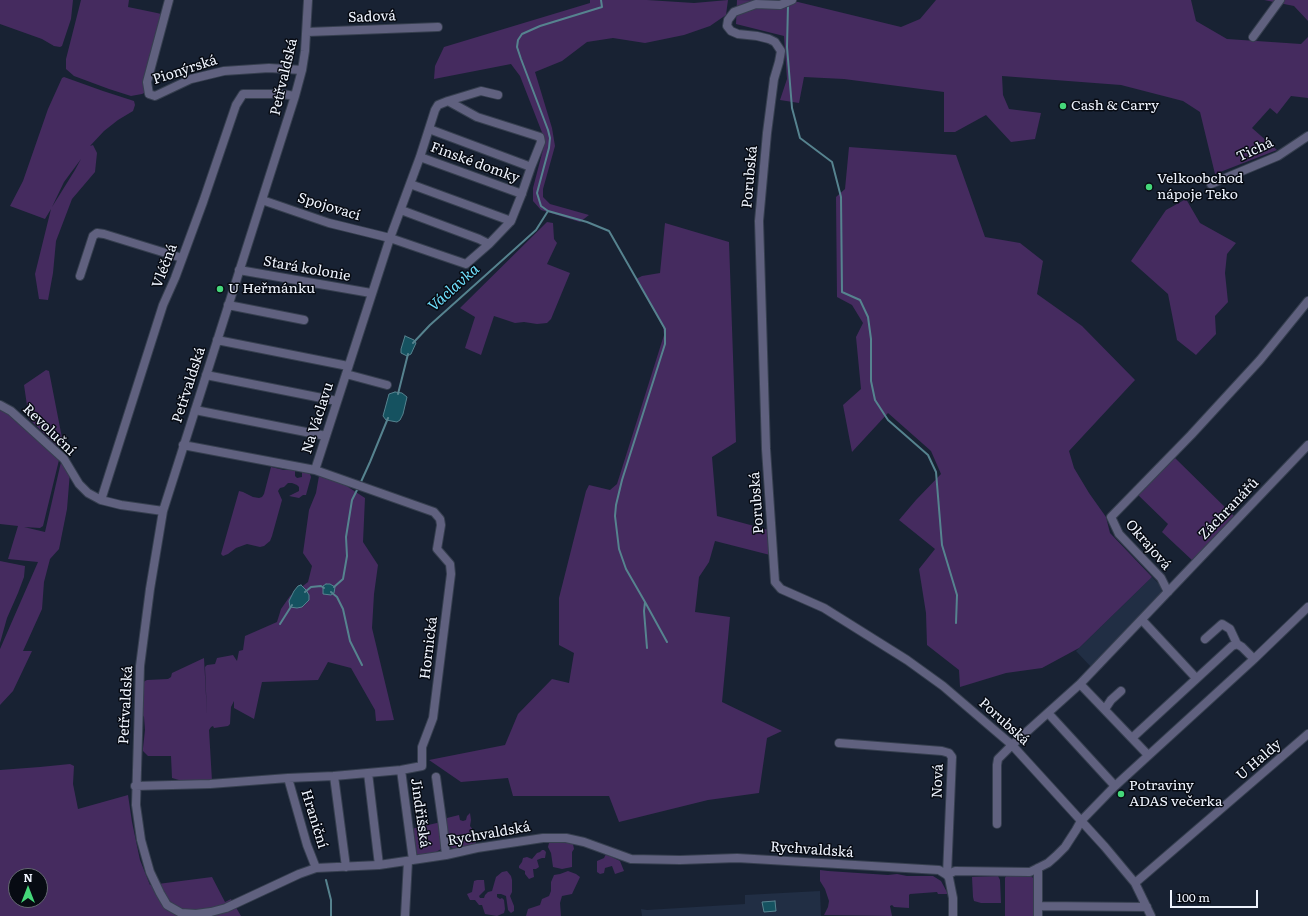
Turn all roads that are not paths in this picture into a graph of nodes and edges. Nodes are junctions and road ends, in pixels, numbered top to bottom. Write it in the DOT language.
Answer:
graph roads {
  1 [pos="169,0"];
  2 [pos="308,0"];
  3 [pos="792,0"];
  4 [pos="1280,0"];
  5 [pos="438,27"];
  6 [pos="307,32"];
  7 [pos="1253,37"];
  8 [pos="302,70"];
  9 [pos="498,95"];
  10 [pos="295,96"];
  11 [pos="448,101"];
  12 [pos="429,129"];
  13 [pos="1308,136"];
  14 [pos="420,157"];
  15 [pos="531,167"];
  16 [pos="410,184"];
  17 [pos="1211,184"];
  18 [pos="522,194"];
  19 [pos="262,200"];
  20 [pos="401,210"];
  21 [pos="511,221"];
  22 [pos="390,238"];
  23 [pos="489,244"];
  24 [pos="182,258"];
  25 [pos="239,270"];
  26 [pos="80,276"];
  27 [pos="371,293"];
  28 [pos="1308,301"];
  29 [pos="228,305"];
  30 [pos="304,320"];
  31 [pos="217,340"];
  32 [pos="347,370"];
  33 [pos="206,375"];
  34 [pos="387,385"];
  35 [pos="337,401"];
  36 [pos="0,405"];
  37 [pos="194,410"];
  38 [pos="326,436"];
  39 [pos="1308,444"];
  40 [pos="184,445"];
  41 [pos="315,470"];
  42 [pos="101,500"];
  43 [pos="163,511"];
  44 [pos="1168,592"];
  45 [pos="1308,607"];
  46 [pos="1142,620"];
  47 [pos="1205,640"];
  48 [pos="1237,644"];
  49 [pos="1254,659"];
  50 [pos="1196,678"];
  51 [pos="1080,684"];
  52 [pos="1121,691"];
  53 [pos="1105,709"];
  54 [pos="1048,713"];
  55 [pos="1308,734"];
  56 [pos="1132,738"];
  57 [pos="839,743"];
  58 [pos="1012,745"];
  59 [pos="1148,755"];
  60 [pos="401,770"];
  61 [pos="368,773"];
  62 [pos="334,776"];
  63 [pos="436,777"];
  64 [pos="288,778"];
  65 [pos="136,786"];
  66 [pos="1115,786"];
  67 [pos="1080,820"];
  68 [pos="997,824"];
  69 [pos="446,855"];
  70 [pos="410,861"];
  71 [pos="379,865"];
  72 [pos="346,866"];
  73 [pos="316,868"];
  74 [pos="1038,868"];
  75 [pos="947,875"];
  76 [pos="1135,883"];
  77 [pos="1038,906"];
  78 [pos="1147,907"];
  79 [pos="405,916"];
  80 [pos="953,916"];
  81 [pos="1038,916"];
  82 [pos="1151,916"];
  1 -- 8 [label="street, Pionýrská"];
  2 -- 6 [label="street, Petřvaldská"];
  3 -- 58 [label="street, Porubská"];
  4 -- 7 [label="street"];
  5 -- 6 [label="street, Sadová"];
  6 -- 8 [label="street, Petřvaldská"];
  8 -- 10 [label="street, Petřvaldská"];
  9 -- 11 [label="street"];
  10 -- 19 [label="street, Petřvaldská"];
  10 -- 24 [label="street, Vléčná"];
  11 -- 12 [label="street, Finské domky"];
  11 -- 15 [label="street, Finské domky"];
  12 -- 14 [label="street, Finské domky"];
  12 -- 15 [label="street, Finské domky"];
  13 -- 17 [label="street, Tichá"];
  14 -- 16 [label="street, Finské domky"];
  14 -- 18 [label="street, Finské domky"];
  15 -- 18 [label="street, Finské domky"];
  16 -- 20 [label="street, Finské domky"];
  16 -- 21 [label="street"];
  18 -- 21 [label="street, Finské domky"];
  19 -- 22 [label="street, Spojovací"];
  19 -- 25 [label="street, Petřvaldská"];
  20 -- 22 [label="street, Finské domky"];
  20 -- 23 [label="street"];
  21 -- 23 [label="street, Finské domky"];
  22 -- 23 [label="street, Finské domky"];
  22 -- 27 [label="street, Finské domky"];
  24 -- 26 [label="street"];
  24 -- 42 [label="street, Vléčná"];
  25 -- 27 [label="street, Stará kolonie"];
  25 -- 29 [label="street, Petřvaldská"];
  27 -- 32 [label="street, Na Václavu"];
  28 -- 44 [label="street, Okrajová"];
  29 -- 30 [label="street"];
  29 -- 31 [label="street, Petřvaldská"];
  31 -- 32 [label="street"];
  31 -- 33 [label="street, Petřvaldská"];
  32 -- 34 [label="street, Na Václavu"];
  32 -- 35 [label="street, Na Václavu"];
  33 -- 35 [label="street"];
  33 -- 37 [label="street, Petřvaldská"];
  35 -- 38 [label="street, Na Václavu"];
  36 -- 42 [label="street, Revoluční"];
  37 -- 38 [label="street"];
  37 -- 40 [label="street, Petřvaldská"];
  38 -- 41 [label="street, Na Václavu"];
  39 -- 44 [label="street, Záchranářů"];
  40 -- 41 [label="street, Hornická"];
  40 -- 43 [label="street, Petřvaldská"];
  41 -- 60 [label="street, Hornická"];
  42 -- 43 [label="street, Revoluční"];
  43 -- 65 [label="street, Petřvaldská"];
  44 -- 46 [label="street, Okrajová"];
  45 -- 49 [label="street"];
  46 -- 50 [label="street"];
  46 -- 51 [label="street, Okrajová"];
  47 -- 48 [label="street"];
  48 -- 49 [label="street"];
  48 -- 50 [label="street"];
  49 -- 59 [label="street"];
  50 -- 56 [label="street"];
  51 -- 53 [label="street"];
  51 -- 54 [label="street, Okrajová"];
  52 -- 53 [label="street"];
  53 -- 56 [label="street"];
  54 -- 58 [label="street, Okrajová"];
  54 -- 66 [label="street"];
  55 -- 76 [label="street, U Haldy"];
  56 -- 59 [label="street"];
  57 -- 75 [label="street, Nová"];
  58 -- 67 [label="street, Porubská"];
  58 -- 68 [label="street"];
  59 -- 66 [label="street"];
  60 -- 61 [label="street, Hornická"];
  60 -- 70 [label="street, Jindřišská"];
  61 -- 62 [label="street, Hornická"];
  61 -- 71 [label="street"];
  62 -- 64 [label="street, Hornická"];
  62 -- 72 [label="street, Hraniční"];
  63 -- 69 [label="street"];
  64 -- 65 [label="street, Hornická"];
  64 -- 73 [label="street, Hraniční"];
  65 -- 73 [label="street, Rychvaldská"];
  66 -- 67 [label="street"];
  67 -- 74 [label="street, Rychvaldská"];
  67 -- 76 [label="street, Porubská"];
  69 -- 70 [label="street, Rychvaldská"];
  69 -- 75 [label="street, Rychvaldská"];
  70 -- 71 [label="street, Rychvaldská"];
  70 -- 79 [label="street, Jindřišská"];
  71 -- 72 [label="street, Rychvaldská"];
  72 -- 73 [label="street, Rychvaldská"];
  74 -- 75 [label="street, Rychvaldská"];
  74 -- 77 [label="street"];
  75 -- 80 [label="street"];
  76 -- 78 [label="street, Porubská"];
  77 -- 78 [label="street"];
  77 -- 81 [label="street"];
  78 -- 82 [label="street, Porubská"];
}
